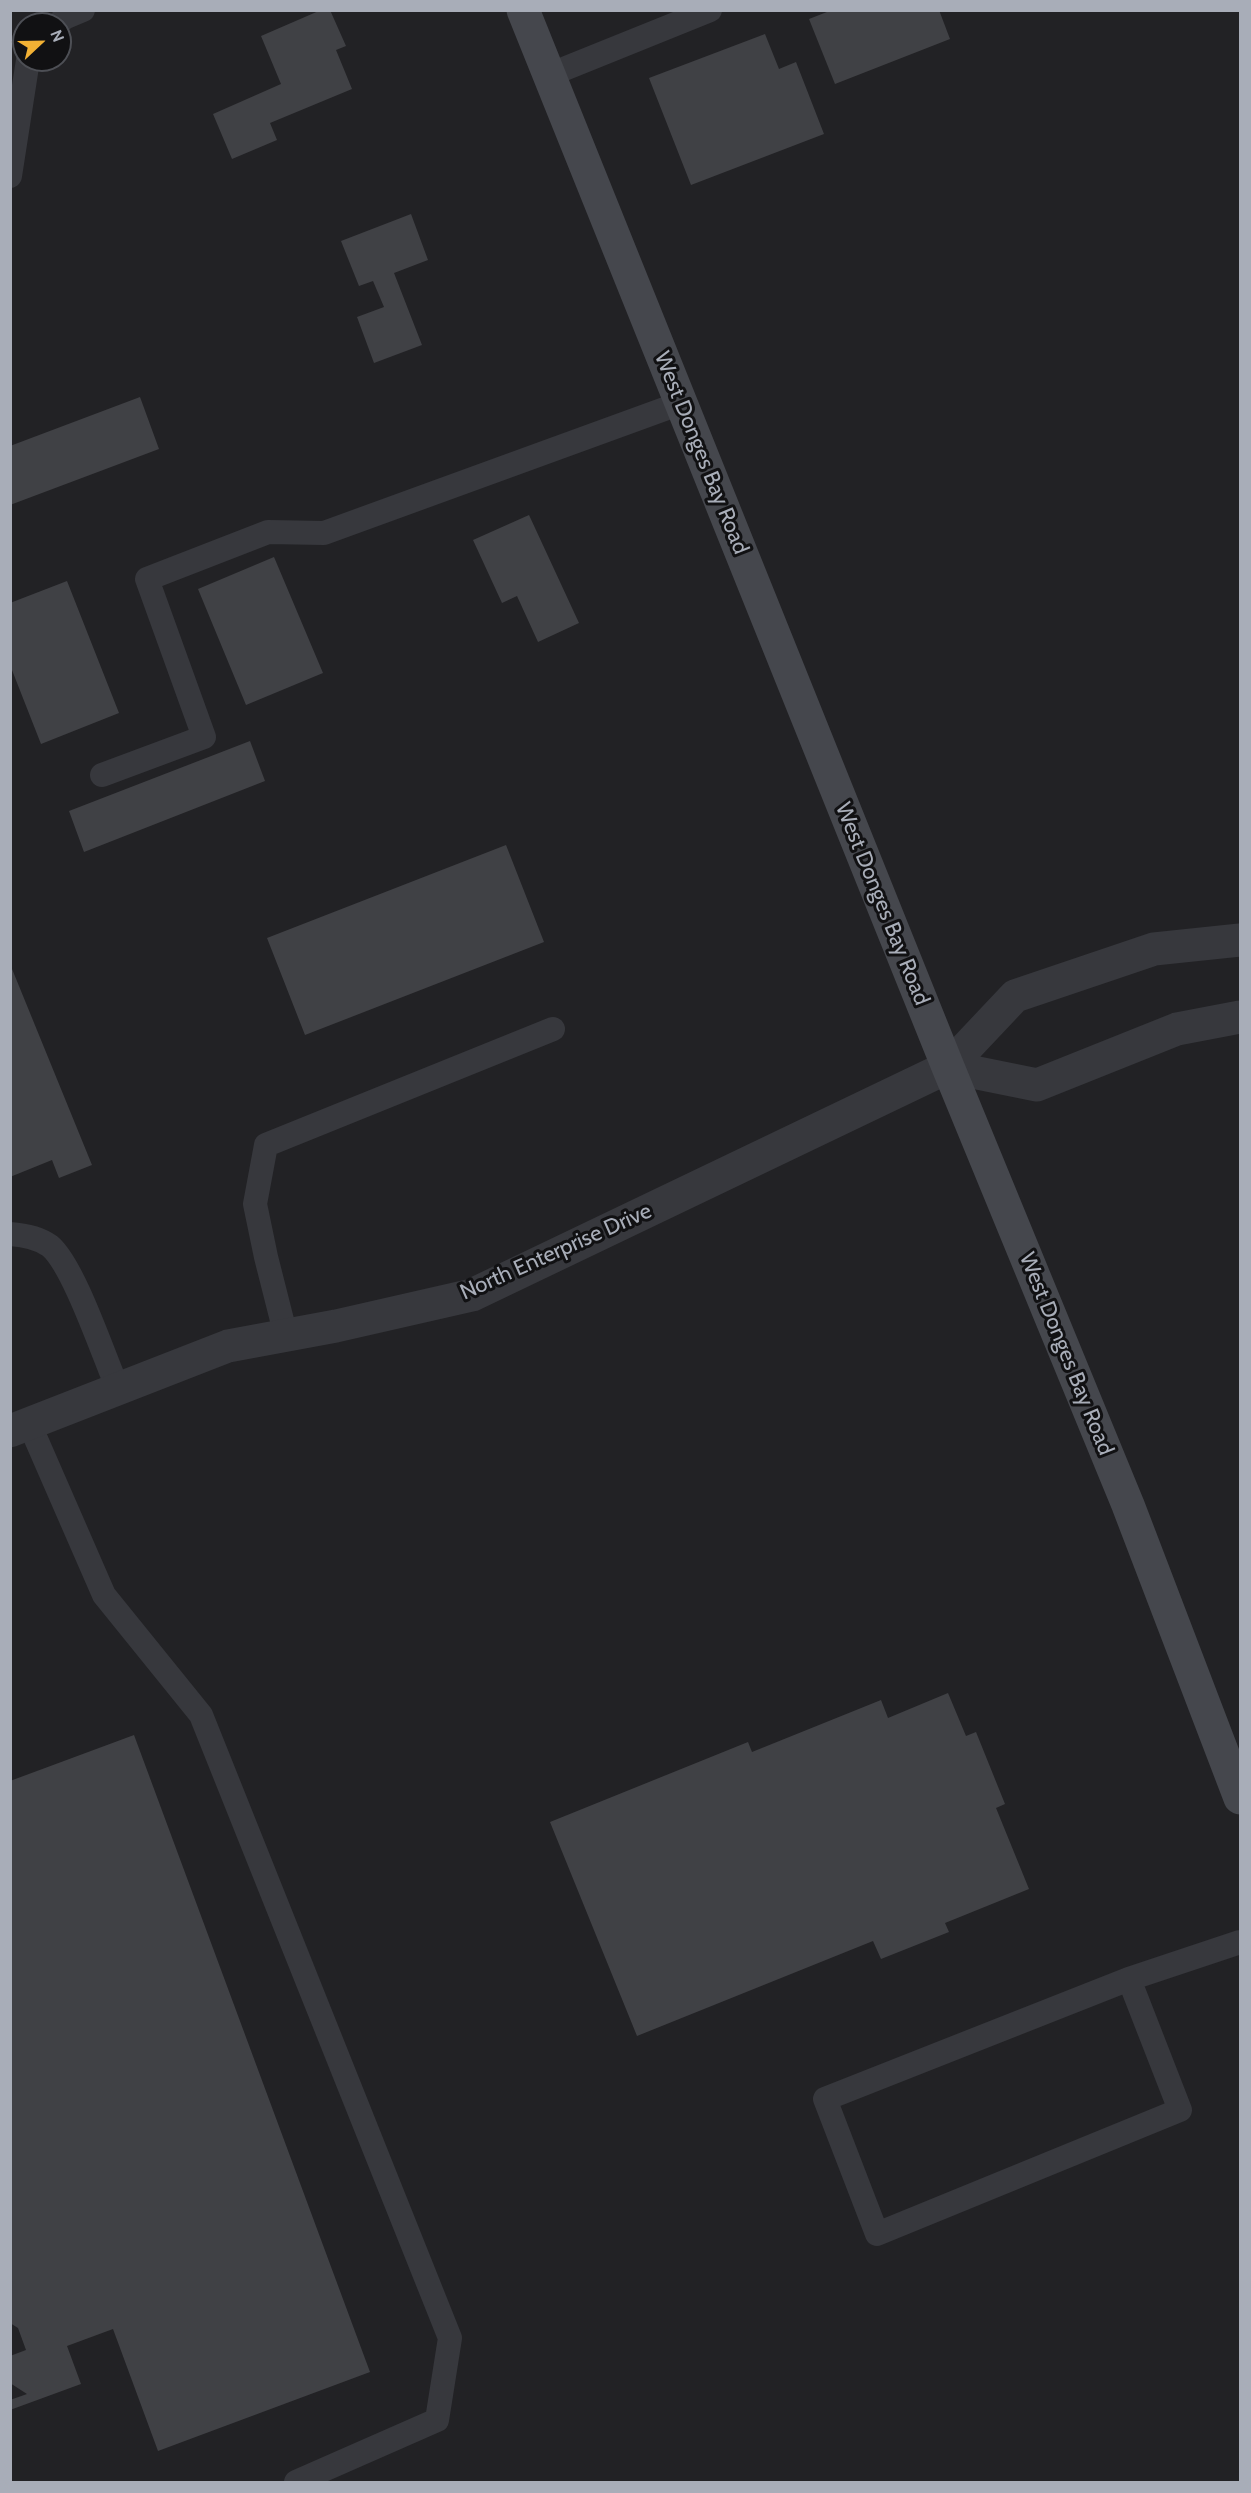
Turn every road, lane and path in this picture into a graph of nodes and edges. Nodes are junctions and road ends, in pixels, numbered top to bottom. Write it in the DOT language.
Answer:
graph roads {
  1 [pos="523,10"];
  2 [pos="710,10"];
  3 [pos="26,72"];
  4 [pos="549,75"];
  5 [pos="10,176"];
  6 [pos="681,403"];
  7 [pos="102,775"];
  8 [pos="1240,940"];
  9 [pos="1240,1017"];
  10 [pos="553,1029"];
  11 [pos="948,1067"];
  12 [pos="10,1234"];
  13 [pos="286,1336"];
  14 [pos="118,1389"];
  15 [pos="20,1427"];
  16 [pos="1240,1798"];
  17 [pos="1240,1942"];
  18 [pos="1129,1978"];
  19 [pos="296,2482"];
  1 -- 4 [label="street, West Donges Bay Road"];
  2 -- 4 [label="lane"];
  3 -- 5 [label="lane"];
  4 -- 6 [label="street, West Donges Bay Road"];
  6 -- 7 [label="lane"];
  6 -- 11 [label="street, West Donges Bay Road"];
  8 -- 11 [label="street, North Enterprise Drive"];
  9 -- 11 [label="street"];
  10 -- 13 [label="lane"];
  11 -- 13 [label="street, North Enterprise Drive"];
  11 -- 16 [label="street, West Donges Bay Road"];
  12 -- 14 [label="lane"];
  13 -- 14 [label="street, North Enterprise Drive"];
  14 -- 15 [label="street, North Enterprise Drive"];
  15 -- 19 [label="lane"];
  17 -- 18 [label="lane"];
  18 -- 18 [label="lane"];
}
